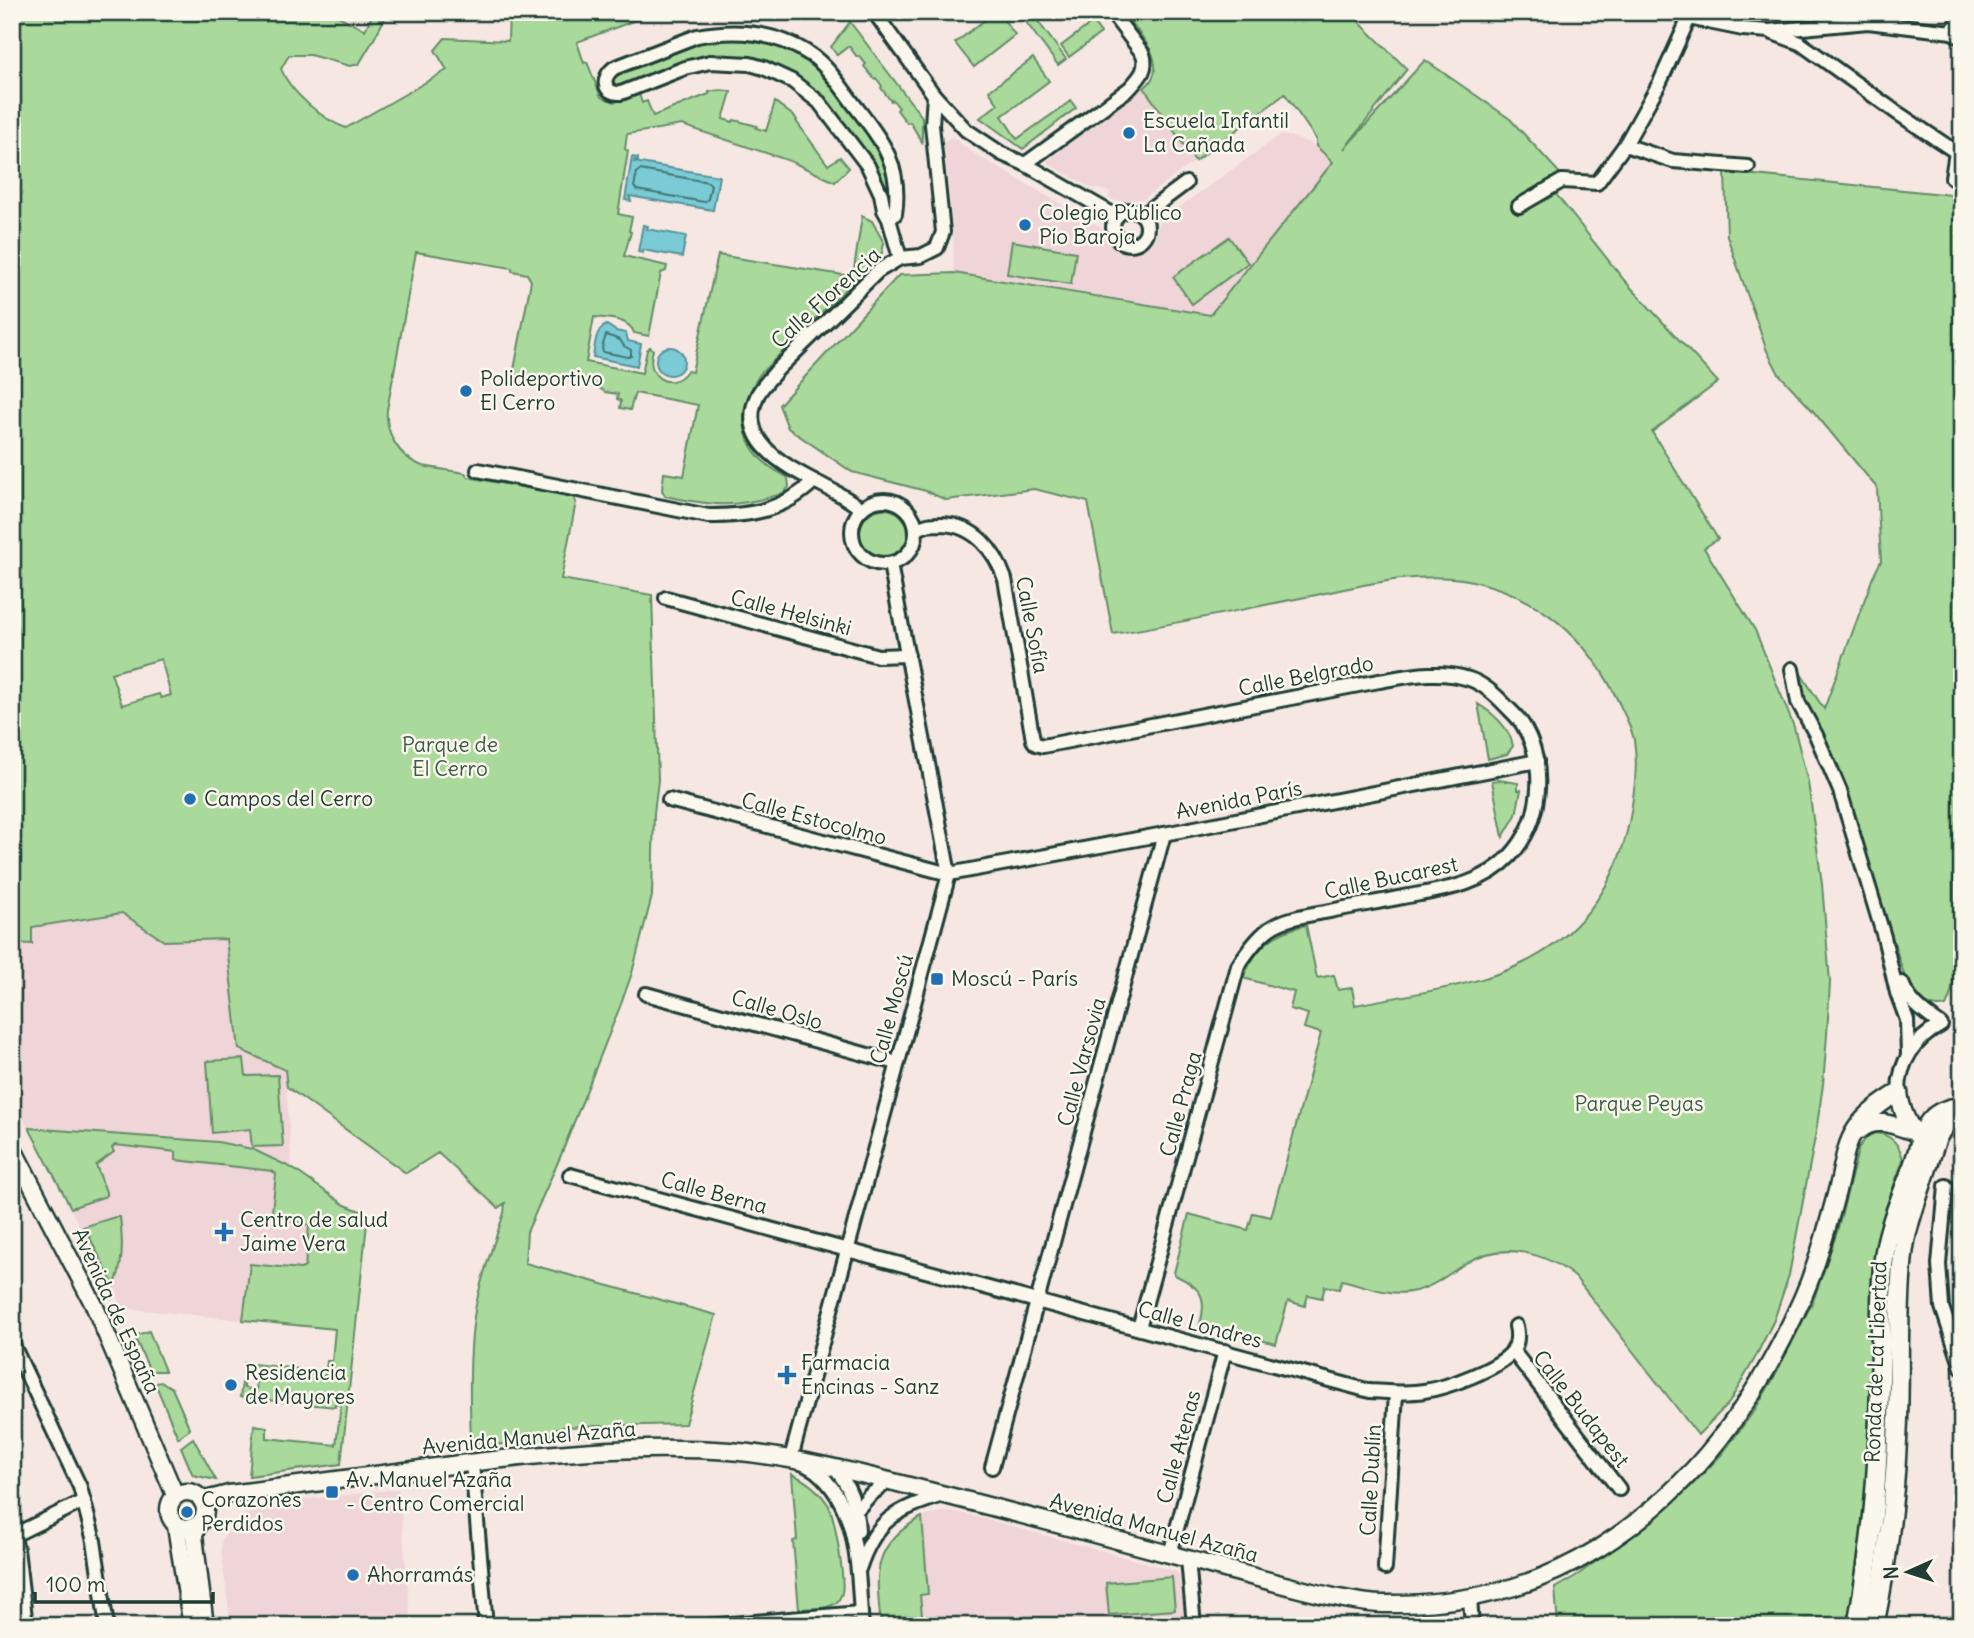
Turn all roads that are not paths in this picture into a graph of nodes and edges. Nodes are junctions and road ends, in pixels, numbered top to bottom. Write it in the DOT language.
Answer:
graph roads {
  1 [pos="874,12"];
  2 [pos="1111,12"];
  3 [pos="1675,12"];
  4 [pos="1962,13"];
  5 [pos="1689,18"];
  6 [pos="1769,32"];
  7 [pos="1957,35"];
  8 [pos="934,95"];
  9 [pos="1625,145"];
  10 [pos="1025,164"];
  11 [pos="1748,167"];
  12 [pos="1952,178"];
  13 [pos="1186,183"];
  14 [pos="1519,206"];
  15 [pos="1143,215"];
  16 [pos="1116,216"];
  17 [pos="889,219"];
  18 [pos="900,258"];
  19 [pos="478,470"];
  20 [pos="814,481"];
  21 [pos="862,509"];
  22 [pos="916,530"];
  23 [pos="890,564"];
  24 [pos="666,598"];
  25 [pos="908,655"];
  26 [pos="1792,669"];
  27 [pos="1043,746"];
  28 [pos="1536,761"];
  29 [pos="669,800"];
  30 [pos="1164,834"];
  31 [pos="948,874"];
  32 [pos="1296,917"];
  33 [pos="1884,937"];
  34 [pos="646,994"];
  35 [pos="1908,1056"];
  36 [pos="897,1063"];
  37 [pos="1899,1092"];
  38 [pos="1962,1107"];
  39 [pos="1962,1120"];
  40 [pos="1917,1136"];
  41 [pos="1850,1139"];
  42 [pos="12,1147"];
  43 [pos="570,1175"];
  44 [pos="1946,1186"];
  45 [pos="848,1250"];
  46 [pos="1037,1301"];
  47 [pos="1516,1326"];
  48 [pos="1139,1328"];
  49 [pos="12,1343"];
  50 [pos="1225,1351"];
  51 [pos="1513,1351"];
  52 [pos="1962,1368"];
  53 [pos="1396,1393"];
  54 [pos="791,1458"];
  55 [pos="472,1463"];
  56 [pos="992,1467"];
  57 [pos="834,1468"];
  58 [pos="889,1481"];
  59 [pos="1619,1489"];
  60 [pos="1962,1494"];
  61 [pos="175,1495"];
  62 [pos="944,1495"];
  63 [pos="85,1501"];
  64 [pos="202,1501"];
  65 [pos="1962,1504"];
  66 [pos="853,1514"];
  67 [pos="176,1525"];
  68 [pos="197,1525"];
  69 [pos="13,1534"];
  70 [pos="1170,1554"];
  71 [pos="1188,1559"];
  72 [pos="1385,1569"];
  73 [pos="857,1576"];
  74 [pos="1470,1598"];
  75 [pos="861,1619"];
  76 [pos="26,1626"];
  77 [pos="107,1626"];
  78 [pos="192,1626"];
  79 [pos="205,1626"];
  80 [pos="486,1626"];
  81 [pos="707,1626"];
  82 [pos="1194,1626"];
  83 [pos="1472,1626"];
  84 [pos="1857,1626"];
  85 [pos="1874,1626"];
  1 -- 8 [label="street"];
  2 -- 10 [label="street"];
  3 -- 5 [label="street"];
  4 -- 7 [label="street"];
  5 -- 6 [label="street"];
  5 -- 9 [label="street"];
  6 -- 7 [label="street"];
  6 -- 12 [label="street"];
  8 -- 10 [label="street"];
  8 -- 18 [label="street, Calle Florencia"];
  9 -- 11 [label="street"];
  9 -- 14 [label="street"];
  10 -- 16 [label="street"];
  13 -- 15 [label="street"];
  15 -- 16 [label="street"];
  15 -- 16 [label="street"];
  17 -- 17 [label="street"];
  17 -- 18 [label="street"];
  18 -- 20 [label="street, Calle Florencia"];
  19 -- 20 [label="street"];
  20 -- 21 [label="street, Calle Florencia"];
  21 -- 22 [label="street"];
  21 -- 23 [label="street"];
  22 -- 23 [label="street"];
  22 -- 27 [label="street, Calle Sofía"];
  23 -- 25 [label="street, Calle Moscú"];
  24 -- 25 [label="street, Calle Helsinki"];
  25 -- 31 [label="street, Calle Moscú"];
  26 -- 33 [label="street"];
  27 -- 28 [label="street, Calle Belgrado"];
  28 -- 30 [label="street, Avenida París"];
  28 -- 32 [label="street, Calle Bucarest"];
  29 -- 31 [label="street, Calle Estocolmo"];
  30 -- 31 [label="street, Avenida París"];
  30 -- 46 [label="street, Calle Varsovia"];
  31 -- 36 [label="street, Calle Moscú"];
  32 -- 48 [label="street, Calle Praga"];
  33 -- 35 [label="street"];
  33 -- 35 [label="street"];
  34 -- 36 [label="street, Calle Oslo"];
  35 -- 37 [label="street"];
  36 -- 45 [label="street, Calle Moscú"];
  37 -- 40 [label="street"];
  37 -- 41 [label="street, Avenida Manuel Azaña"];
  38 -- 40 [label="main road, Ronda de La Libertad"];
  39 -- 85 [label="main road, Ronda de La Libertad"];
  40 -- 41 [label="street"];
  40 -- 84 [label="main road, Ronda de La Libertad"];
  41 -- 74 [label="street, Avenida Manuel Azaña"];
  42 -- 61 [label="street, Avenida de España"];
  43 -- 45 [label="street, Calle Berna"];
  44 -- 52 [label="street"];
  45 -- 46 [label="street, Calle Londres"];
  45 -- 54 [label="street, Calle Moscú"];
  46 -- 48 [label="street, Calle Londres"];
  46 -- 56 [label="street, Calle Varsovia"];
  47 -- 51 [label="street"];
  48 -- 50 [label="street, Calle Londres"];
  49 -- 63 [label="street"];
  50 -- 53 [label="street, Calle Londres"];
  50 -- 70 [label="street, Calle Atenas"];
  51 -- 53 [label="street, Calle Londres"];
  51 -- 59 [label="street, Calle Budapest"];
  53 -- 72 [label="street, Calle Dublín"];
  54 -- 55 [label="street, Avenida Manuel Azaña"];
  54 -- 57 [label="street, Avenida Manuel Azaña"];
  54 -- 66 [label="street"];
  55 -- 64 [label="street, Avenida Manuel Azaña"];
  55 -- 80 [label="street"];
  57 -- 58 [label="street, Avenida Manuel Azaña"];
  57 -- 66 [label="street"];
  58 -- 62 [label="street, Avenida Manuel Azaña"];
  58 -- 66 [label="street"];
  60 -- 65 [label="street"];
  61 -- 64 [label="street"];
  61 -- 67 [label="street"];
  62 -- 70 [label="street, Avenida Manuel Azaña"];
  62 -- 73 [label="street"];
  63 -- 69 [label="street"];
  63 -- 77 [label="street"];
  64 -- 68 [label="street"];
  66 -- 73 [label="street"];
  67 -- 68 [label="street"];
  67 -- 78 [label="street"];
  68 -- 79 [label="street"];
  69 -- 76 [label="street"];
  70 -- 71 [label="street, Avenida Manuel Azaña"];
  71 -- 74 [label="street, Avenida Manuel Azaña"];
  71 -- 82 [label="street"];
  73 -- 75 [label="street"];
  74 -- 83 [label="street"];
  75 -- 81 [label="street"];
}
